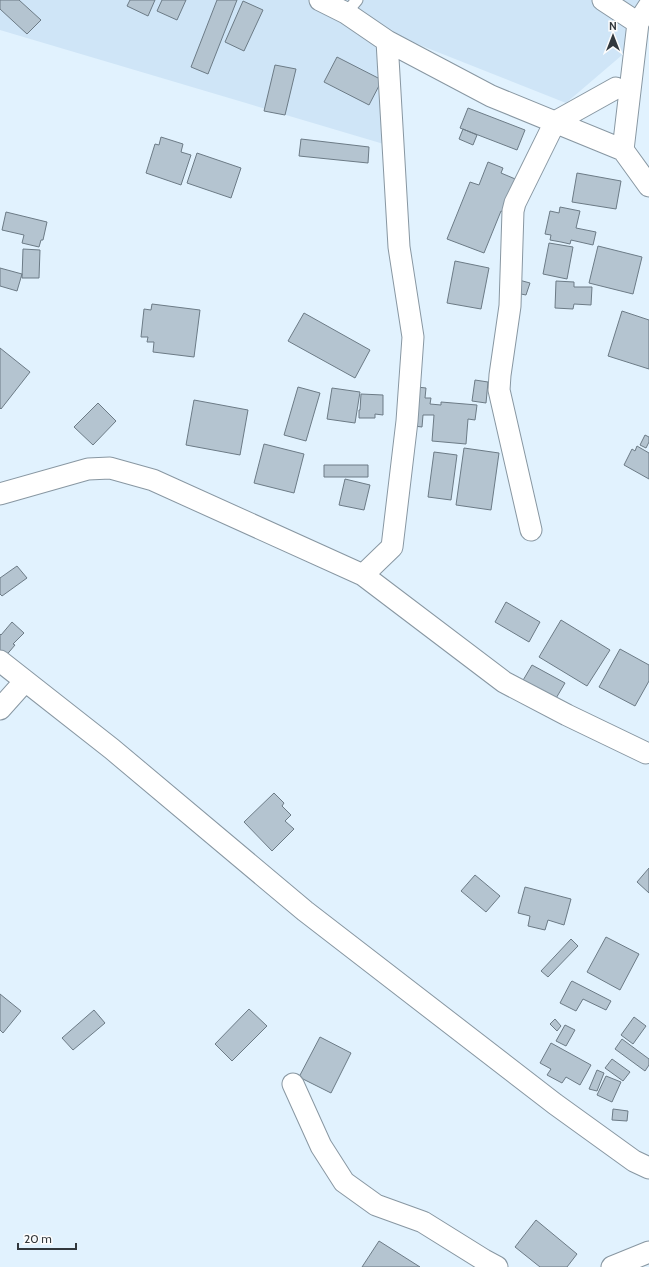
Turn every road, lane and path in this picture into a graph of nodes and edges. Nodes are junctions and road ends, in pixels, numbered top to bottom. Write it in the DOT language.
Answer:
graph roads {
  1 [pos="320,0"];
  2 [pos="603,0"];
  3 [pos="649,6"];
  4 [pos="352,7"];
  5 [pos="638,23"];
  6 [pos="387,41"];
  7 [pos="616,88"];
  8 [pos="555,122"];
  9 [pos="623,150"];
  10 [pos="649,186"];
  11 [pos="0,494"];
  12 [pos="531,530"];
  13 [pos="363,575"];
  14 [pos="0,661"];
  15 [pos="25,681"];
  16 [pos="0,709"];
  17 [pos="646,753"];
  18 [pos="293,1084"];
  19 [pos="649,1168"];
  20 [pos="649,1252"];
  21 [pos="497,1267"];
  22 [pos="612,1267"];
  1 -- 4 [label="street"];
  2 -- 5 [label="street"];
  3 -- 5 [label="street"];
  4 -- 6 [label="street"];
  5 -- 9 [label="street"];
  6 -- 8 [label="street"];
  6 -- 13 [label="street"];
  7 -- 8 [label="street"];
  8 -- 9 [label="street"];
  8 -- 12 [label="street"];
  9 -- 10 [label="street"];
  11 -- 13 [label="street"];
  13 -- 17 [label="street"];
  14 -- 15 [label="street"];
  15 -- 16 [label="street"];
  15 -- 19 [label="street"];
  18 -- 21 [label="street"];
  20 -- 22 [label="street"];
}
